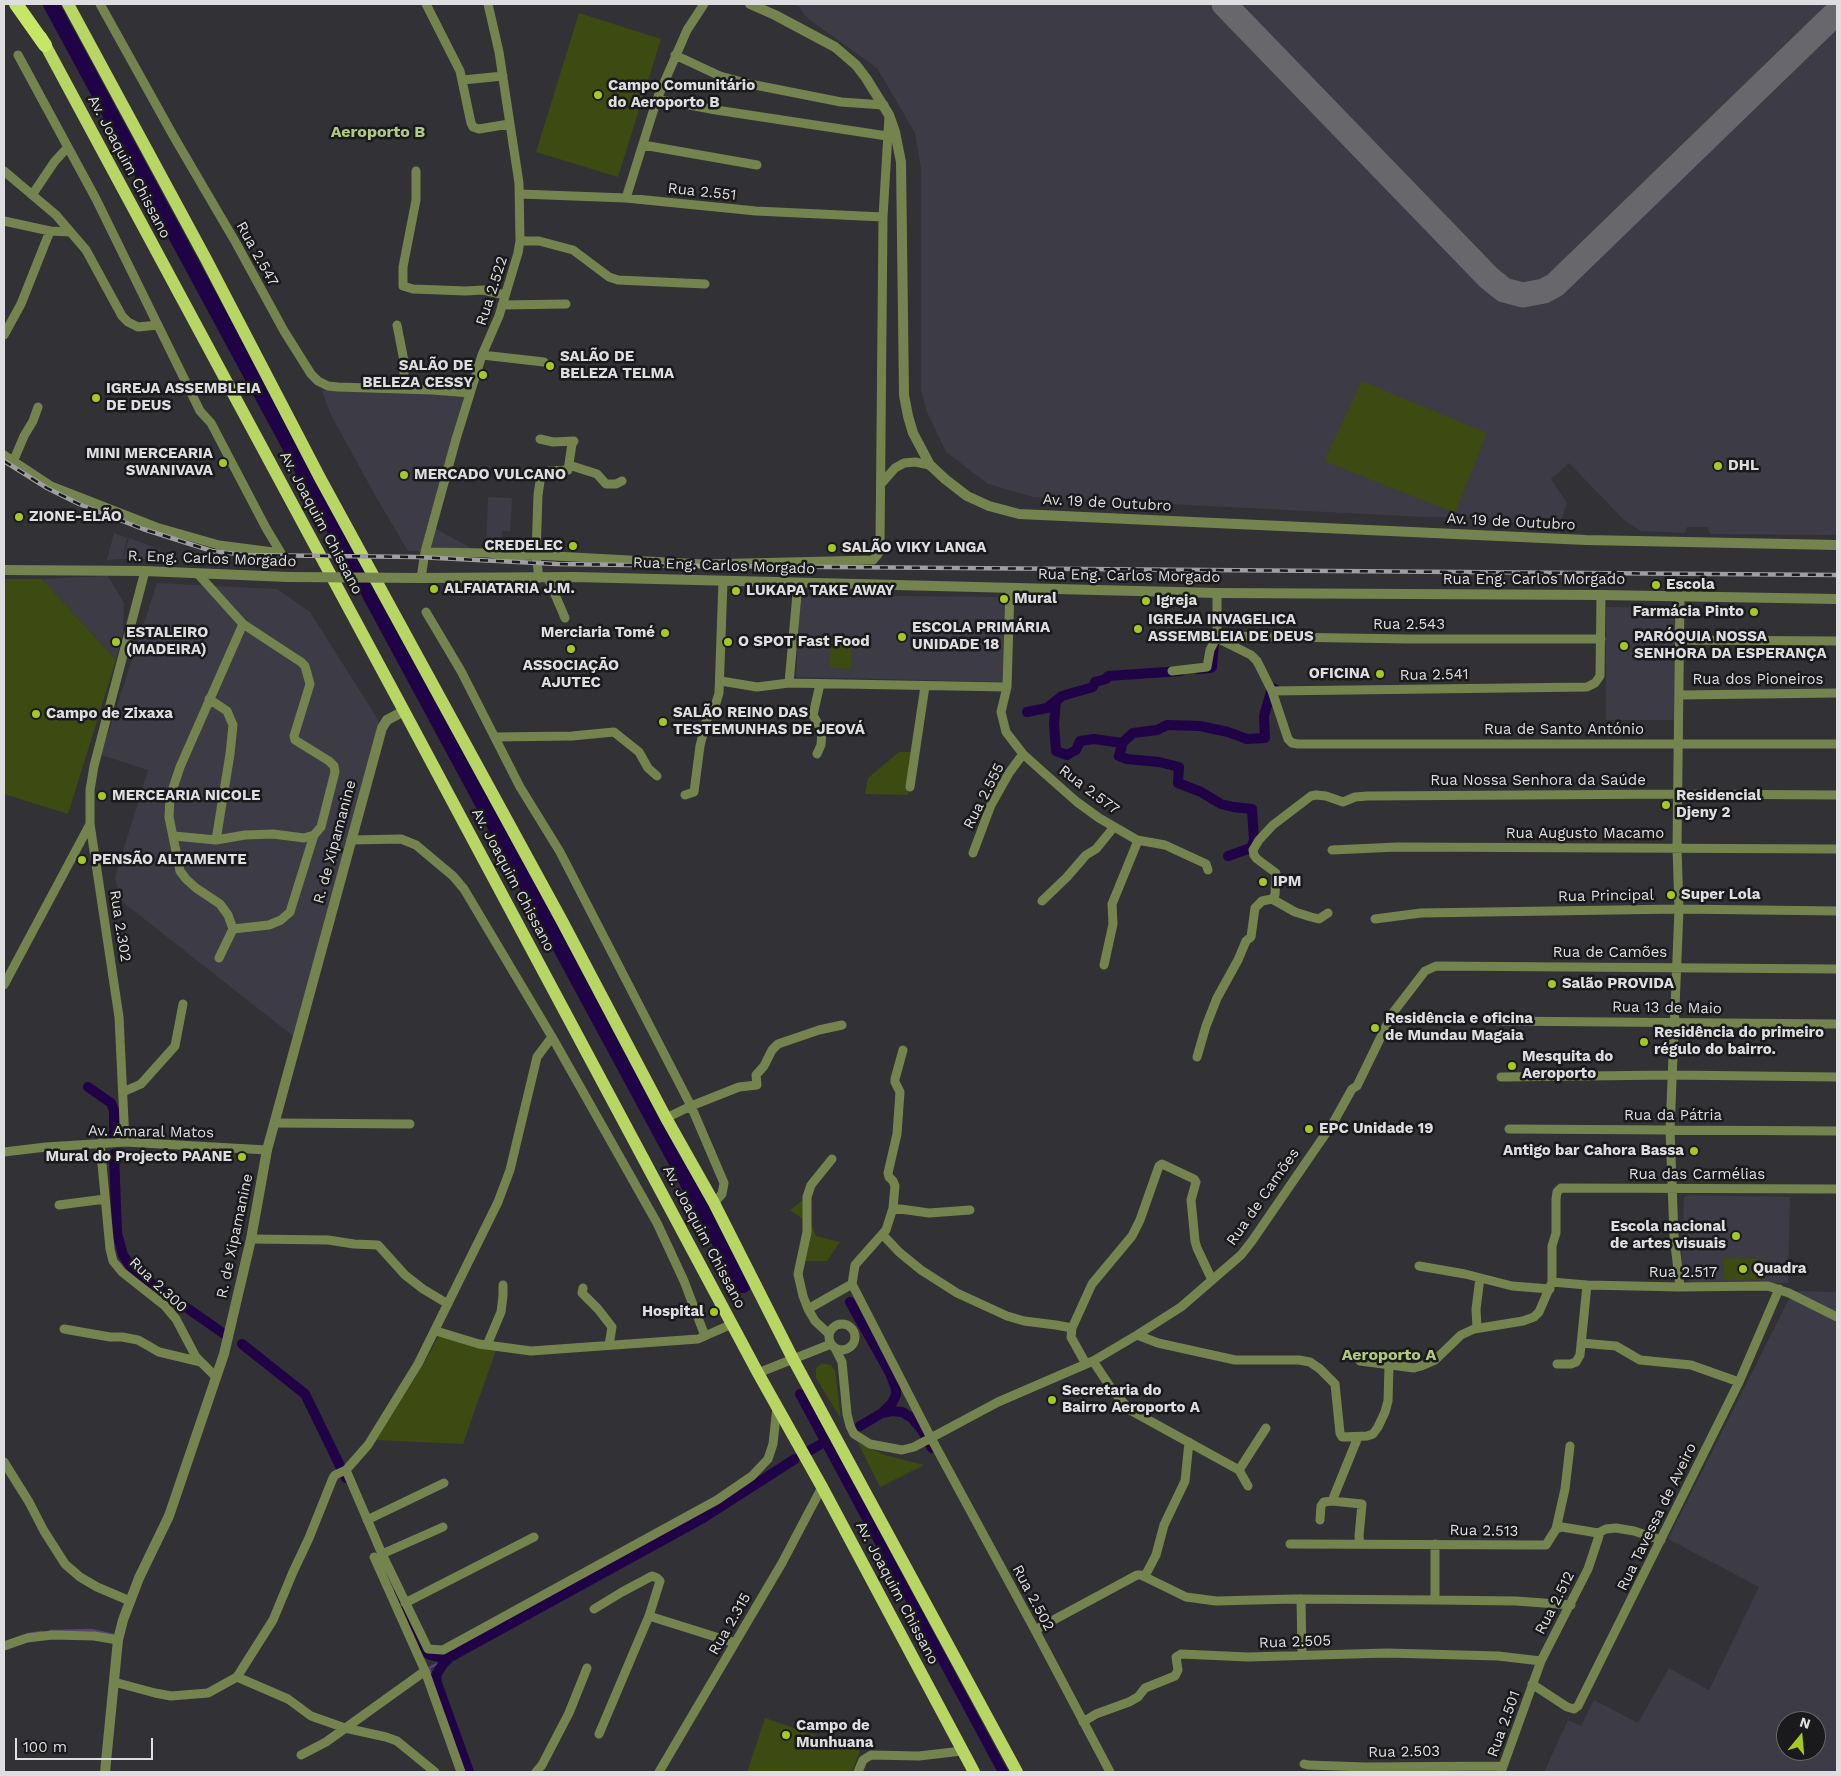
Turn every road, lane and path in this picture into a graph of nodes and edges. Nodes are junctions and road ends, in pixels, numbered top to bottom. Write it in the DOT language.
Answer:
graph roads {
  1 [pos="16,4"];
  2 [pos="23,4"];
  3 [pos="68,4"];
  4 [pos="100,4"];
  5 [pos="426,4"];
  6 [pos="488,4"];
  7 [pos="704,4"];
  8 [pos="750,4"];
  9 [pos="45,45"];
  10 [pos="18,55"];
  11 [pos="675,55"];
  12 [pos="502,76"];
  13 [pos="463,80"];
  14 [pos="657,99"];
  15 [pos="886,110"];
  16 [pos="509,124"];
  17 [pos="887,136"];
  18 [pos="642,145"];
  19 [pos="68,147"];
  20 [pos="757,165"];
  21 [pos="4,171"];
  22 [pos="416,172"];
  23 [pos="520,194"];
  24 [pos="32,195"];
  25 [pos="626,198"];
  26 [pos="882,217"];
  27 [pos="4,221"];
  28 [pos="50,231"];
  29 [pos="70,232"];
  30 [pos="520,241"];
  31 [pos="705,284"];
  32 [pos="505,295"];
  33 [pos="566,304"];
  34 [pos="502,305"];
  35 [pos="158,325"];
  36 [pos="397,325"];
  37 [pos="4,335"];
  38 [pos="482,355"];
  39 [pos="544,362"];
  40 [pos="404,389"];
  41 [pos="470,393"];
  42 [pos="38,407"];
  43 [pos="540,439"];
  44 [pos="4,456"];
  45 [pos="13,462"];
  46 [pos="569,465"];
  47 [pos="930,465"];
  48 [pos="622,481"];
  49 [pos="881,484"];
  50 [pos="1837,545"];
  51 [pos="425,552"];
  52 [pos="536,555"];
  53 [pos="4,570"];
  54 [pos="146,571"];
  55 [pos="198,574"];
  56 [pos="420,578"];
  57 [pos="544,578"];
  58 [pos="723,581"];
  59 [pos="798,583"];
  60 [pos="1010,589"];
  61 [pos="1217,593"];
  62 [pos="1600,595"];
  63 [pos="1680,597"];
  64 [pos="1837,599"];
  65 [pos="426,612"];
  66 [pos="566,618"];
  67 [pos="243,624"];
  68 [pos="1217,636"];
  69 [pos="1601,639"];
  70 [pos="1680,640"];
  71 [pos="1837,641"];
  72 [pos="1172,671"];
  73 [pos="721,681"];
  74 [pos="789,683"];
  75 [pos="820,684"];
  76 [pos="925,686"];
  77 [pos="1007,687"];
  78 [pos="1272,690"];
  79 [pos="1837,693"];
  80 [pos="1679,695"];
  81 [pos="209,699"];
  82 [pos="404,711"];
  83 [pos="496,737"];
  84 [pos="1679,743"];
  85 [pos="1837,744"];
  86 [pos="817,754"];
  87 [pos="1023,754"];
  88 [pos="657,776"];
  89 [pos="910,787"];
  90 [pos="1678,794"];
  91 [pos="685,795"];
  92 [pos="1837,795"];
  93 [pos="90,824"];
  94 [pos="1114,827"];
  95 [pos="314,835"];
  96 [pos="174,836"];
  97 [pos="216,840"];
  98 [pos="350,840"];
  99 [pos="1137,840"];
  100 [pos="1677,848"];
  101 [pos="1837,849"];
  102 [pos="1332,850"];
  103 [pos="973,853"];
  104 [pos="1208,870"];
  105 [pos="1272,899"];
  106 [pos="1042,901"];
  107 [pos="1679,909"];
  108 [pos="1837,911"];
  109 [pos="1328,913"];
  110 [pos="1375,919"];
  111 [pos="232,929"];
  112 [pos="218,958"];
  113 [pos="1104,965"];
  114 [pos="1676,968"];
  115 [pos="1837,969"];
  116 [pos="4,985"];
  117 [pos="183,1004"];
  118 [pos="1497,1021"];
  119 [pos="1674,1022"];
  120 [pos="1837,1024"];
  121 [pos="842,1025"];
  122 [pos="552,1037"];
  123 [pos="903,1050"];
  124 [pos="1198,1057"];
  125 [pos="1672,1075"];
  126 [pos="1501,1077"];
  127 [pos="1837,1077"];
  128 [pos="123,1092"];
  129 [pos="691,1106"];
  130 [pos="666,1118"];
  131 [pos="275,1123"];
  132 [pos="410,1124"];
  133 [pos="1509,1128"];
  134 [pos="1670,1130"];
  135 [pos="1837,1131"];
  136 [pos="125,1142"];
  137 [pos="100,1143"];
  138 [pos="267,1150"];
  139 [pos="4,1152"];
  140 [pos="832,1159"];
  141 [pos="1672,1189"];
  142 [pos="1837,1189"];
  143 [pos="105,1199"];
  144 [pos="714,1202"];
  145 [pos="59,1205"];
  146 [pos="893,1208"];
  147 [pos="970,1210"];
  148 [pos="883,1235"];
  149 [pos="250,1239"];
  150 [pos="1419,1266"];
  151 [pos="1480,1278"];
  152 [pos="1212,1280"];
  153 [pos="852,1284"];
  154 [pos="503,1285"];
  155 [pos="1551,1285"];
  156 [pos="1587,1285"];
  157 [pos="1680,1287"];
  158 [pos="583,1288"];
  159 [pos="1779,1289"];
  160 [pos="448,1304"];
  161 [pos="808,1309"];
  162 [pos="1837,1317"];
  163 [pos="732,1324"];
  164 [pos="1072,1328"];
  165 [pos="1476,1328"];
  166 [pos="64,1329"];
  167 [pos="436,1331"];
  168 [pos="829,1334"];
  169 [pos="1138,1335"];
  170 [pos="705,1336"];
  171 [pos="1582,1343"];
  172 [pos="486,1345"];
  173 [pos="609,1346"];
  174 [pos="833,1346"];
  175 [pos="793,1359"];
  176 [pos="1360,1361"];
  177 [pos="202,1362"];
  178 [pos="1089,1363"];
  179 [pos="1557,1364"];
  180 [pos="1389,1366"];
  181 [pos="758,1374"];
  182 [pos="216,1377"];
  183 [pos="1739,1382"];
  184 [pos="777,1406"];
  185 [pos="1266,1428"];
  186 [pos="1358,1437"];
  187 [pos="931,1438"];
  188 [pos="1189,1442"];
  189 [pos="1570,1446"];
  190 [pos="4,1462"];
  191 [pos="346,1470"];
  192 [pos="1239,1470"];
  193 [pos="444,1483"];
  194 [pos="1248,1486"];
  195 [pos="822,1487"];
  196 [pos="1332,1501"];
  197 [pos="367,1520"];
  198 [pos="1320,1520"];
  199 [pos="443,1527"];
  200 [pos="1556,1529"];
  201 [pos="1598,1533"];
  202 [pos="534,1537"];
  203 [pos="1661,1540"];
  204 [pos="1290,1544"];
  205 [pos="1360,1544"];
  206 [pos="1435,1544"];
  207 [pos="378,1555"];
  208 [pos="1145,1576"];
  209 [pos="1301,1599"];
  210 [pos="1435,1600"];
  211 [pos="130,1601"];
  212 [pos="405,1602"];
  213 [pos="1570,1605"];
  214 [pos="594,1609"];
  215 [pos="649,1616"];
  216 [pos="1035,1630"];
  217 [pos="118,1640"];
  218 [pos="735,1643"];
  219 [pos="4,1646"];
  220 [pos="1302,1655"];
  221 [pos="1541,1661"];
  222 [pos="587,1668"];
  223 [pos="425,1671"];
  224 [pos="237,1677"];
  225 [pos="114,1682"];
  226 [pos="1532,1684"];
  227 [pos="1083,1722"];
  228 [pos="346,1728"];
  229 [pos="599,1734"];
  230 [pos="962,1751"];
  231 [pos="301,1755"];
  232 [pos="1304,1764"];
  233 [pos="1502,1769"];
  234 [pos="105,1772"];
  235 [pos="435,1772"];
  236 [pos="461,1772"];
  237 [pos="536,1772"];
  238 [pos="659,1772"];
  239 [pos="858,1772"];
  240 [pos="974,1772"];
  241 [pos="1017,1772"];
  242 [pos="1110,1772"];
  1 -- 9 [label="highway"];
  2 -- 9 [label="main road, Av. Joaquim Chissano"];
  3 -- 130 [label="main road, Av. Joaquim Chissano"];
  4 -- 40 [label="street, Rua 2.547"];
  5 -- 13 [label="street"];
  6 -- 12 [label="street, Rua 2.522"];
  7 -- 11 [label="street"];
  8 -- 15 [label="street, Av. 19 de Outubro"];
  9 -- 82 [label="main road, Av. Joaquim Chissano"];
  10 -- 19 [label="street"];
  11 -- 14 [label="street"];
  11 -- 15 [label="street"];
  12 -- 13 [label="street"];
  12 -- 16 [label="street, Rua 2.522"];
  13 -- 16 [label="street"];
  14 -- 17 [label="street"];
  14 -- 18 [label="street"];
  15 -- 17 [label="street"];
  15 -- 47 [label="street, Av. 19 de Outubro"];
  16 -- 23 [label="street, Rua 2.522"];
  17 -- 26 [label="street"];
  18 -- 20 [label="street"];
  18 -- 25 [label="street"];
  19 -- 24 [label="street"];
  19 -- 35 [label="street"];
  21 -- 24 [label="street"];
  22 -- 32 [label="street"];
  23 -- 25 [label="street, Rua 2.551"];
  23 -- 30 [label="street, Rua 2.522"];
  24 -- 29 [label="street"];
  25 -- 26 [label="street, Rua 2.551"];
  26 -- 49 [label="street"];
  27 -- 28 [label="street"];
  28 -- 29 [label="street"];
  28 -- 37 [label="street"];
  29 -- 35 [label="street"];
  30 -- 31 [label="street"];
  30 -- 32 [label="street, Rua 2.522"];
  32 -- 34 [label="street, Rua 2.522"];
  33 -- 34 [label="street"];
  34 -- 38 [label="street, Rua 2.522"];
  35 -- 45 [label="street"];
  36 -- 40 [label="street"];
  38 -- 39 [label="street"];
  38 -- 41 [label="street, Rua 2.522"];
  40 -- 41 [label="street, Rua 2.547"];
  41 -- 51 [label="street, Rua 2.522"];
  42 -- 45 [label="street"];
  43 -- 46 [label="street"];
  44 -- 45 [label="street"];
  46 -- 48 [label="street"];
  46 -- 52 [label="street"];
  47 -- 49 [label="street"];
  47 -- 50 [label="street, Av. 19 de Outubro"];
  49 -- 52 [label="street"];
  51 -- 52 [label="street"];
  51 -- 56 [label="street, Rua 2.522"];
  52 -- 57 [label="street"];
  53 -- 54 [label="street, R. Eng. Carlos Morgado"];
  54 -- 55 [label="street, R. Eng. Carlos Morgado"];
  54 -- 93 [label="street, Rua 2.302"];
  55 -- 56 [label="street, R. Eng. Carlos Morgado, bridge"];
  55 -- 67 [label="street"];
  56 -- 57 [label="street, Rua Eng. Carlos Morgado"];
  57 -- 58 [label="street, Rua Eng. Carlos Morgado"];
  57 -- 66 [label="street"];
  58 -- 59 [label="street, Rua Eng. Carlos Morgado"];
  58 -- 73 [label="street"];
  59 -- 60 [label="street, Rua Eng. Carlos Morgado"];
  59 -- 74 [label="street"];
  60 -- 61 [label="street, Rua Eng. Carlos Morgado"];
  60 -- 77 [label="street, Rua 2.577"];
  61 -- 62 [label="street, Rua Eng. Carlos Morgado"];
  61 -- 68 [label="street"];
  62 -- 63 [label="street, Rua Eng. Carlos Morgado"];
  62 -- 69 [label="street"];
  63 -- 64 [label="street, Rua Eng. Carlos Morgado"];
  63 -- 70 [label="street"];
  65 -- 83 [label="street"];
  67 -- 81 [label="street"];
  67 -- 95 [label="street"];
  68 -- 69 [label="street, Rua 2.543"];
  68 -- 72 [label="street"];
  68 -- 78 [label="street"];
  69 -- 78 [label="street, Rua 2.541"];
  70 -- 71 [label="street"];
  70 -- 80 [label="street"];
  73 -- 74 [label="street"];
  73 -- 91 [label="street"];
  74 -- 75 [label="street"];
  75 -- 76 [label="street"];
  75 -- 86 [label="street"];
  76 -- 77 [label="street"];
  76 -- 89 [label="street"];
  77 -- 87 [label="street, Rua 2.577"];
  78 -- 84 [label="street, Rua de Santo António"];
  79 -- 80 [label="street, Rua dos Pioneiros"];
  80 -- 84 [label="street"];
  81 -- 96 [label="street"];
  81 -- 97 [label="street"];
  82 -- 98 [label="street, R. de Xipamanine"];
  82 -- 163 [label="main road, Av. Joaquim Chissano"];
  83 -- 88 [label="street"];
  83 -- 129 [label="street"];
  84 -- 85 [label="street, Rua de Santo António"];
  84 -- 90 [label="street"];
  87 -- 94 [label="street, Rua 2.577"];
  87 -- 103 [label="street, Rua 2.555"];
  90 -- 92 [label="street, Rua Nossa Senhora da Saúde"];
  90 -- 100 [label="street"];
  90 -- 105 [label="street, Rua Nossa Senhora da Saúde"];
  93 -- 116 [label="street"];
  93 -- 128 [label="street, Rua 2.302"];
  94 -- 99 [label="street, Rua 2.577"];
  94 -- 106 [label="street"];
  95 -- 97 [label="street"];
  95 -- 111 [label="street"];
  96 -- 97 [label="street"];
  96 -- 111 [label="street"];
  98 -- 122 [label="street"];
  98 -- 131 [label="street, R. de Xipamanine"];
  99 -- 104 [label="street, Rua 2.577"];
  99 -- 113 [label="street"];
  100 -- 101 [label="street, Rua Augusto Macamo"];
  100 -- 102 [label="street, Rua Augusto Macamo"];
  100 -- 107 [label="street"];
  105 -- 109 [label="street"];
  105 -- 124 [label="street"];
  107 -- 108 [label="street, Rua Principal"];
  107 -- 110 [label="street, Rua Principal"];
  107 -- 114 [label="street"];
  111 -- 112 [label="street"];
  114 -- 115 [label="street, Rua de Camões"];
  114 -- 119 [label="street"];
  114 -- 152 [label="street, Rua de Camões"];
  117 -- 128 [label="street"];
  118 -- 119 [label="street, Rua 13 de Maio"];
  119 -- 120 [label="street, Rua 13 de Maio"];
  119 -- 125 [label="street"];
  121 -- 129 [label="street"];
  122 -- 160 [label="street"];
  122 -- 170 [label="street"];
  123 -- 146 [label="street"];
  125 -- 126 [label="street"];
  125 -- 127 [label="street"];
  125 -- 134 [label="street"];
  128 -- 136 [label="street, Rua 2.302"];
  129 -- 130 [label="street"];
  129 -- 144 [label="street"];
  130 -- 144 [label="main road, Av. Joaquim Chissano"];
  131 -- 132 [label="street"];
  131 -- 138 [label="street, R. de Xipamanine"];
  133 -- 134 [label="street, Rua da Pátria"];
  134 -- 135 [label="street, Rua da Pátria"];
  134 -- 141 [label="street"];
  136 -- 137 [label="street, Av. Amaral Matos"];
  136 -- 138 [label="street, Av. Amaral Matos"];
  137 -- 139 [label="street, Av. Amaral Matos"];
  137 -- 143 [label="street, Rua 2.300"];
  138 -- 149 [label="street, R. de Xipamanine"];
  140 -- 161 [label="street"];
  141 -- 142 [label="street, Rua das Carmélias"];
  141 -- 155 [label="street, Rua das Carmélias"];
  141 -- 157 [label="street"];
  143 -- 145 [label="street"];
  143 -- 177 [label="street, Rua 2.300"];
  144 -- 175 [label="main road, Av. Joaquim Chissano"];
  146 -- 147 [label="street"];
  146 -- 148 [label="street"];
  148 -- 153 [label="street"];
  148 -- 164 [label="street"];
  149 -- 160 [label="street"];
  149 -- 182 [label="street, R. de Xipamanine"];
  150 -- 151 [label="street, Rua 2.517"];
  151 -- 155 [label="street, Rua 2.517"];
  151 -- 165 [label="street"];
  152 -- 164 [label="street"];
  152 -- 169 [label="street, Rua de Camões"];
  153 -- 161 [label="street"];
  153 -- 187 [label="street, Rua 2.502"];
  154 -- 172 [label="street"];
  155 -- 156 [label="street, Rua 2.517"];
  155 -- 165 [label="street"];
  156 -- 157 [label="street, Rua 2.517"];
  156 -- 171 [label="street"];
  157 -- 159 [label="street, Rua 2.517"];
  158 -- 173 [label="street"];
  159 -- 162 [label="street, Rua 2.517"];
  159 -- 183 [label="street, Rua Tavessa de Aveiro"];
  160 -- 167 [label="street"];
  161 -- 168 [label="street"];
  163 -- 170 [label="street"];
  163 -- 181 [label="main road, Av. Joaquim Chissano"];
  164 -- 178 [label="street"];
  165 -- 180 [label="street"];
  166 -- 177 [label="street"];
  167 -- 172 [label="street"];
  167 -- 191 [label="street"];
  168 -- 174 [label="street"];
  168 -- 174 [label="street"];
  169 -- 178 [label="street, Rua de Camões"];
  169 -- 186 [label="street"];
  170 -- 173 [label="street"];
  171 -- 179 [label="street"];
  171 -- 183 [label="street"];
  172 -- 173 [label="street"];
  174 -- 175 [label="street"];
  174 -- 187 [label="street, Rua de Camões"];
  175 -- 181 [label="street"];
  175 -- 241 [label="main road, Av. Joaquim Chissano"];
  176 -- 180 [label="street"];
  177 -- 182 [label="street, Rua 2.300"];
  178 -- 187 [label="street, Rua de Camões"];
  178 -- 188 [label="street"];
  180 -- 186 [label="street"];
  181 -- 184 [label="main road, Av. Joaquim Chissano"];
  182 -- 211 [label="street, R. de Xipamanine"];
  183 -- 203 [label="street, Rua Tavessa de Aveiro"];
  184 -- 195 [label="main road, Av. Joaquim Chissano"];
  184 -- 212 [label="street"];
  185 -- 192 [label="street"];
  186 -- 196 [label="street"];
  187 -- 216 [label="street, Rua 2.502"];
  188 -- 192 [label="street"];
  188 -- 208 [label="street"];
  189 -- 200 [label="street"];
  190 -- 211 [label="street"];
  191 -- 197 [label="street"];
  191 -- 224 [label="street"];
  192 -- 194 [label="street"];
  193 -- 197 [label="street"];
  195 -- 218 [label="street, Rua 2.315"];
  195 -- 230 [label="main road, Av. Joaquim Chissano"];
  196 -- 198 [label="street"];
  196 -- 205 [label="street"];
  197 -- 207 [label="street"];
  199 -- 207 [label="street"];
  200 -- 201 [label="street"];
  200 -- 206 [label="street, Rua 2.513"];
  201 -- 203 [label="street"];
  201 -- 213 [label="street, Rua 2.512"];
  202 -- 212 [label="street"];
  203 -- 226 [label="street, Rua Tavessa de Aveiro"];
  204 -- 205 [label="street, Rua 2.513"];
  205 -- 206 [label="street, Rua 2.513"];
  206 -- 210 [label="street"];
  207 -- 212 [label="street"];
  207 -- 223 [label="street"];
  208 -- 209 [label="street"];
  208 -- 216 [label="street"];
  209 -- 210 [label="street"];
  209 -- 220 [label="street"];
  210 -- 213 [label="street"];
  211 -- 217 [label="street, R. de Xipamanine"];
  213 -- 221 [label="street, Rua 2.512"];
  214 -- 215 [label="street"];
  215 -- 218 [label="street"];
  215 -- 229 [label="street"];
  216 -- 227 [label="street, Rua 2.502"];
  217 -- 219 [label="street"];
  217 -- 225 [label="street, R. de Xipamanine"];
  218 -- 238 [label="street, Rua 2.315"];
  220 -- 221 [label="street, Rua 2.505"];
  220 -- 227 [label="street, Rua 2.505"];
  221 -- 226 [label="street, Rua 2.512"];
  222 -- 237 [label="street"];
  223 -- 228 [label="street"];
  223 -- 236 [label="street"];
  224 -- 225 [label="street"];
  224 -- 228 [label="street"];
  225 -- 234 [label="street, R. de Xipamanine"];
  226 -- 233 [label="street, Rua 2.501"];
  227 -- 242 [label="street, Rua 2.502"];
  228 -- 231 [label="street"];
  228 -- 235 [label="street"];
  230 -- 239 [label="street"];
  230 -- 240 [label="main road, Av. Joaquim Chissano"];
  232 -- 233 [label="street, Rua 2.503"];
}
